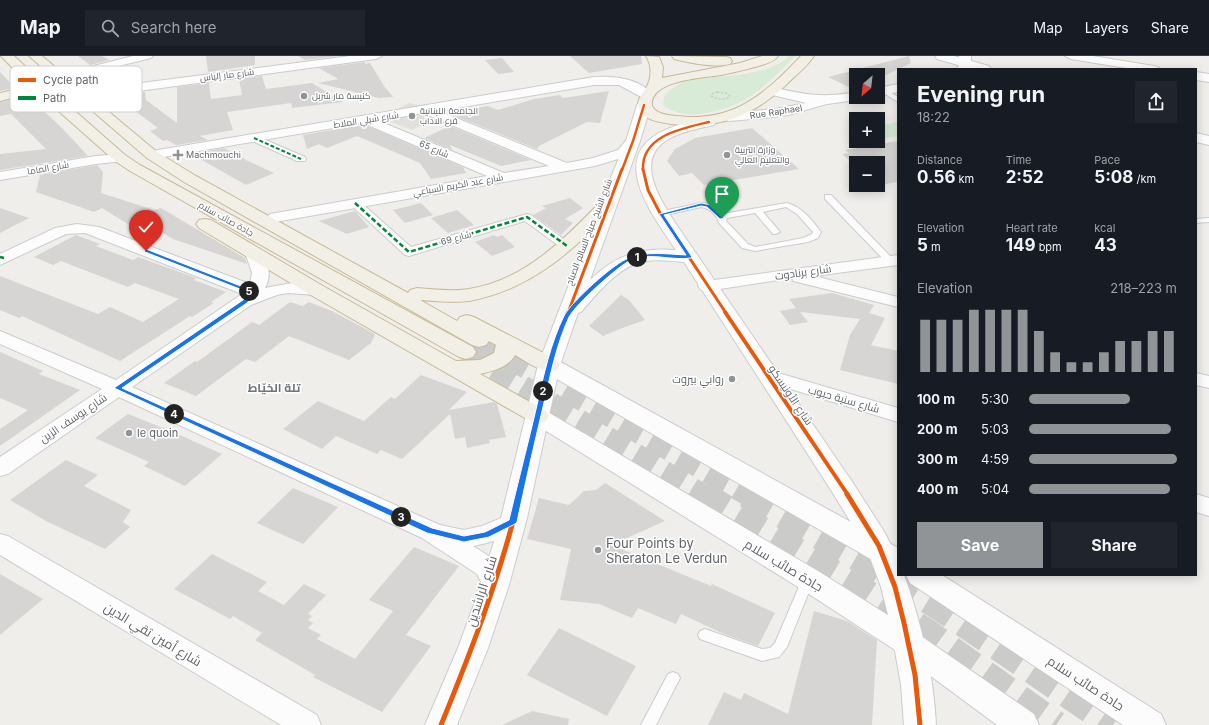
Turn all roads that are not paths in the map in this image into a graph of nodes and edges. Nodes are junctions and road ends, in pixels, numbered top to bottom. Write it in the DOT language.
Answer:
graph roads {
  1 [pos="7,56"];
  2 [pos="35,56"];
  3 [pos="147,56"];
  4 [pos="376,56"];
  5 [pos="652,56"];
  6 [pos="678,56"];
  7 [pos="808,56"];
  8 [pos="1071,56"];
  9 [pos="765,57"];
  10 [pos="936,57"];
  11 [pos="964,65"];
  12 [pos="18,66"];
  13 [pos="49,66"];
  14 [pos="110,66"];
  15 [pos="980,68"];
  16 [pos="1148,68"];
  17 [pos="1197,76"];
  18 [pos="1209,78"];
  19 [pos="142,86"];
  20 [pos="897,88"];
  21 [pos="885,90"];
  22 [pos="10,91"];
  23 [pos="772,91"];
  24 [pos="0,92"];
  25 [pos="885,93"];
  26 [pos="10,95"];
  27 [pos="0,97"];
  28 [pos="849,97"];
  29 [pos="647,98"];
  30 [pos="10,99"];
  31 [pos="897,99"];
  32 [pos="823,101"];
  33 [pos="0,102"];
  34 [pos="426,110"];
  35 [pos="68,112"];
  36 [pos="101,112"];
  37 [pos="729,118"];
  38 [pos="366,120"];
  39 [pos="709,122"];
  40 [pos="1197,132"];
  41 [pos="1209,136"];
  42 [pos="1197,137"];
  43 [pos="254,138"];
  44 [pos="633,140"];
  45 [pos="1209,141"];
  46 [pos="116,154"];
  47 [pos="152,155"];
  48 [pos="301,159"];
  49 [pos="565,167"];
  50 [pos="0,176"];
  51 [pos="501,177"];
  52 [pos="190,179"];
  53 [pos="168,187"];
  54 [pos="828,197"];
  55 [pos="355,203"];
  56 [pos="608,204"];
  57 [pos="757,210"];
  58 [pos="661,214"];
  59 [pos="275,217"];
  60 [pos="722,218"];
  61 [pos="1209,220"];
  62 [pos="1197,221"];
  63 [pos="776,232"];
  64 [pos="567,246"];
  65 [pos="253,252"];
  66 [pos="690,257"];
  67 [pos="1,258"];
  68 [pos="894,260"];
  69 [pos="787,274"];
  70 [pos="707,286"];
  71 [pos="316,290"];
  72 [pos="417,294"];
  73 [pos="249,297"];
  74 [pos="897,302"];
  75 [pos="567,315"];
  76 [pos="0,337"];
  77 [pos="507,342"];
  78 [pos="549,366"];
  79 [pos="451,367"];
  80 [pos="768,376"];
  81 [pos="1197,379"];
  82 [pos="1209,382"];
  83 [pos="117,388"];
  84 [pos="897,415"];
  85 [pos="538,416"];
  86 [pos="0,468"];
  87 [pos="1197,503"];
  88 [pos="1209,507"];
  89 [pos="513,522"];
  90 [pos="430,531"];
  91 [pos="0,543"];
  92 [pos="890,557"];
  93 [pos="922,576"];
  94 [pos="808,579"];
  95 [pos="495,585"];
  96 [pos="705,635"];
  97 [pos="908,643"];
  98 [pos="673,678"];
  99 [pos="306,725"];
  100 [pos="441,725"];
  101 [pos="648,725"];
  102 [pos="920,725"];
  103 [pos="1023,725"];
  104 [pos="1150,725"];
  1 -- 12 [label="highway, جادة صائب سلام"];
  2 -- 13 [label="highway, جادة صائب سلام"];
  3 -- 14 [label="street"];
  4 -- 19 [label="street, شارع مار إلياس"];
  5 -- 29 [label="highway"];
  6 -- 9 [label="highway"];
  7 -- 23 [label="highway"];
  8 -- 16 [label="street"];
  9 -- 29 [label="highway"];
  10 -- 11 [label="street"];
  11 -- 15 [label="street"];
  17 -- 18 [label="street"];
  20 -- 21 [label="street"];
  22 -- 24 [label="highway"];
  23 -- 32 [label="street"];
  23 -- 37 [label="highway"];
  25 -- 31 [label="lane"];
  26 -- 27 [label="highway"];
  28 -- 32 [label="street"];
  29 -- 34 [label="street, شارع شبلي الملاط"];
  29 -- 39 [label="highway"];
  29 -- 44 [label="street, شارع الشيخ صباح السالم الصباح"];
  30 -- 33 [label="highway"];
  32 -- 37 [label="street, Rue Raphael"];
  34 -- 38 [label="street, شارع شبلي الملاط"];
  34 -- 49 [label="street"];
  35 -- 46 [label="highway, جادة صائب سلام"];
  36 -- 47 [label="highway, جادة صائب سلام"];
  37 -- 39 [label="highway"];
  38 -- 43 [label="street, شارع شبلي الملاط"];
  38 -- 51 [label="street, شارع 65"];
  39 -- 58 [label="street, شارع الأونيسكو"];
  40 -- 41 [label="street"];
  42 -- 45 [label="street"];
  43 -- 47 [label="street, شارع شبلي الملاط"];
  43 -- 48 [label="street"];
  44 -- 49 [label="street, شارع عبد الكريم السباعي"];
  44 -- 56 [label="street, شارع الشيخ صباح السالم الصباح"];
  46 -- 50 [label="street, شارع الماما"];
  46 -- 53 [label="highway, جادة صائب سلام"];
  47 -- 52 [label="highway, جادة صائب سلام"];
  49 -- 51 [label="street, شارع عبد الكريم السباعي"];
  51 -- 55 [label="street, شارع عبد الكريم السباعي"];
  52 -- 53 [label="highway, جادة صائب سلام"];
  52 -- 59 [label="highway"];
  53 -- 65 [label="highway"];
  54 -- 68 [label="lane"];
  55 -- 59 [label="street, شارع عبد الكريم السباعي"];
  55 -- 64 [label="street, شارع 69"];
  56 -- 64 [label="highway"];
  56 -- 75 [label="street, شارع الشيخ صباح السالم الصباح"];
  57 -- 60 [label="lane"];
  57 -- 60 [label="lane"];
  57 -- 63 [label="lane"];
  58 -- 60 [label="lane"];
  58 -- 66 [label="street, شارع الأونيسكو"];
  59 -- 72 [label="highway"];
  61 -- 62 [label="lane"];
  64 -- 72 [label="highway"];
  65 -- 71 [label="highway"];
  65 -- 73 [label="street"];
  66 -- 70 [label="street, شارع الأونيسكو"];
  66 -- 75 [label="street"];
  67 -- 73 [label="street"];
  68 -- 69 [label="street, شارع برنادوت"];
  69 -- 70 [label="street, شارع برنادوت"];
  69 -- 74 [label="street"];
  70 -- 80 [label="street, شارع الأونيسكو"];
  71 -- 73 [label="street, شارع يوسف الزين"];
  71 -- 79 [label="highway"];
  72 -- 77 [label="highway"];
  73 -- 83 [label="street, شارع يوسف الزين"];
  75 -- 78 [label="street, شارع الشيخ صباح السالم الصباح"];
  76 -- 83 [label="street"];
  77 -- 78 [label="highway"];
  77 -- 79 [label="highway"];
  78 -- 85 [label="street, شارع الراشدين"];
  78 -- 92 [label="street"];
  79 -- 85 [label="highway"];
  80 -- 84 [label="street, شارع سنية حبوب"];
  80 -- 92 [label="street, شارع الأونيسكو"];
  81 -- 82 [label="street"];
  83 -- 86 [label="street, شارع يوسف الزين"];
  83 -- 90 [label="street"];
  85 -- 89 [label="street, شارع الراشدين"];
  85 -- 94 [label="street, جادة صائب سلام"];
  87 -- 88 [label="street"];
  89 -- 90 [label="street"];
  89 -- 95 [label="street, شارع الراشدين"];
  90 -- 95 [label="street"];
  91 -- 99 [label="street, شارع أمين تقي الدين"];
  92 -- 97 [label="street, شارع الأونيسكو"];
  93 -- 104 [label="street, جادة صائب سلام"];
  94 -- 96 [label="lane"];
  94 -- 97 [label="street, جادة صائب سلام"];
  95 -- 100 [label="street, شارع الراشدين"];
  97 -- 102 [label="street, شارع الأونيسكو"];
  97 -- 103 [label="street, جادة صائب سلام"];
  98 -- 101 [label="lane"];
}
